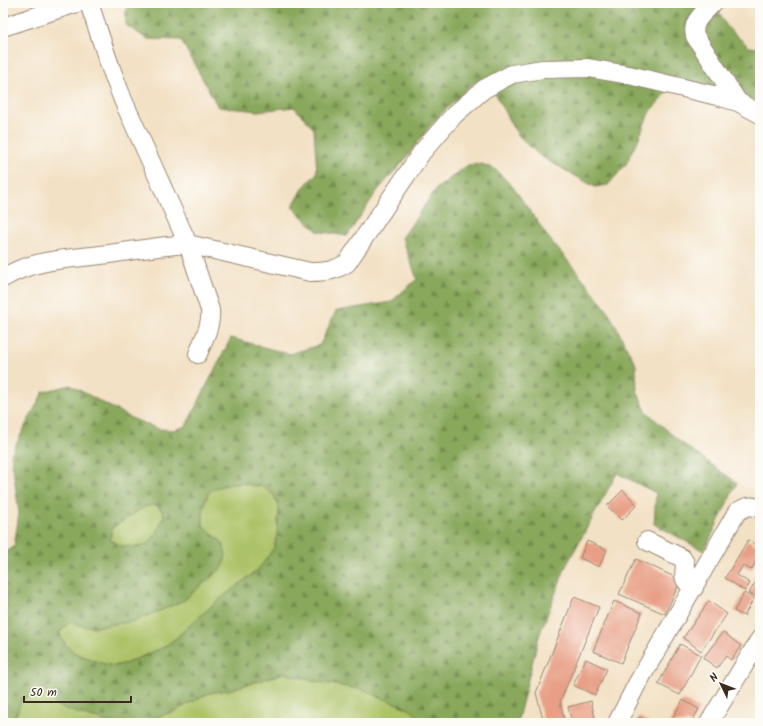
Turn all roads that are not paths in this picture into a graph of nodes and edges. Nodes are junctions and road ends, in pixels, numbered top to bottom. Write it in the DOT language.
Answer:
graph roads {
  1 [pos="77,3"];
  2 [pos="89,3"];
  3 [pos="713,3"];
  4 [pos="3,27"];
  5 [pos="738,102"];
  6 [pos="760,114"];
  7 [pos="188,244"];
  8 [pos="3,278"];
  9 [pos="198,354"];
  10 [pos="760,508"];
  11 [pos="647,541"];
  12 [pos="694,588"];
  13 [pos="760,639"];
  14 [pos="617,723"];
  15 [pos="709,723"];
  1 -- 4 [label="street"];
  2 -- 7 [label="street"];
  3 -- 5 [label="street"];
  5 -- 6 [label="street"];
  5 -- 7 [label="street"];
  7 -- 8 [label="street"];
  7 -- 9 [label="street"];
  10 -- 12 [label="street"];
  11 -- 12 [label="street"];
  12 -- 14 [label="street"];
  13 -- 15 [label="street"];
}
